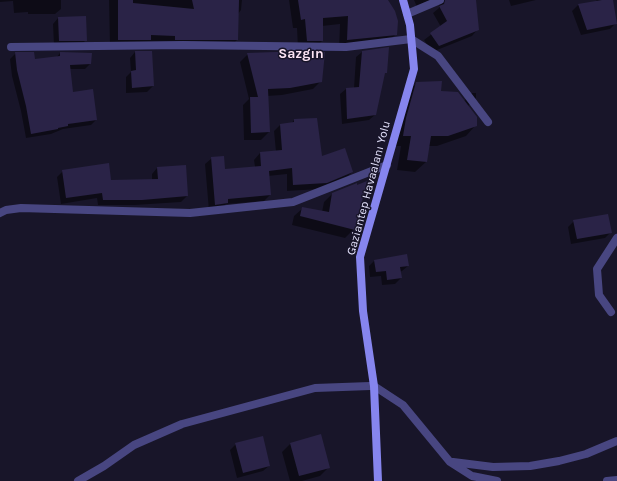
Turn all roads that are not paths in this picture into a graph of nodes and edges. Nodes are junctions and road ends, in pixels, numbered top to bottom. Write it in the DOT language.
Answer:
graph roads {
  1 [pos="403,0"];
  2 [pos="440,0"];
  3 [pos="407,14"];
  4 [pos="411,39"];
  5 [pos="11,47"];
  6 [pos="488,122"];
  7 [pos="387,165"];
  8 [pos="0,214"];
  9 [pos="617,238"];
  10 [pos="611,312"];
  11 [pos="374,386"];
  12 [pos="617,441"];
  13 [pos="450,462"];
  14 [pos="617,480"];
  15 [pos="78,481"];
  16 [pos="378,481"];
  17 [pos="497,481"];
  18 [pos="607,481"];
  1 -- 3 [label="main road, Gaziantep Havaalanı Yolu"];
  2 -- 3 [label="street"];
  3 -- 4 [label="main road, Gaziantep Havaalanı Yolu"];
  4 -- 5 [label="street"];
  4 -- 6 [label="street"];
  4 -- 7 [label="main road, Gaziantep Havaalanı Yolu"];
  7 -- 8 [label="street"];
  7 -- 11 [label="main road, Gaziantep Havaalanı Yolu"];
  9 -- 10 [label="street"];
  11 -- 13 [label="street"];
  11 -- 15 [label="street"];
  11 -- 16 [label="main road, Gaziantep Havaalanı Yolu"];
  12 -- 13 [label="street"];
  13 -- 17 [label="street"];
  14 -- 18 [label="street"];
}
